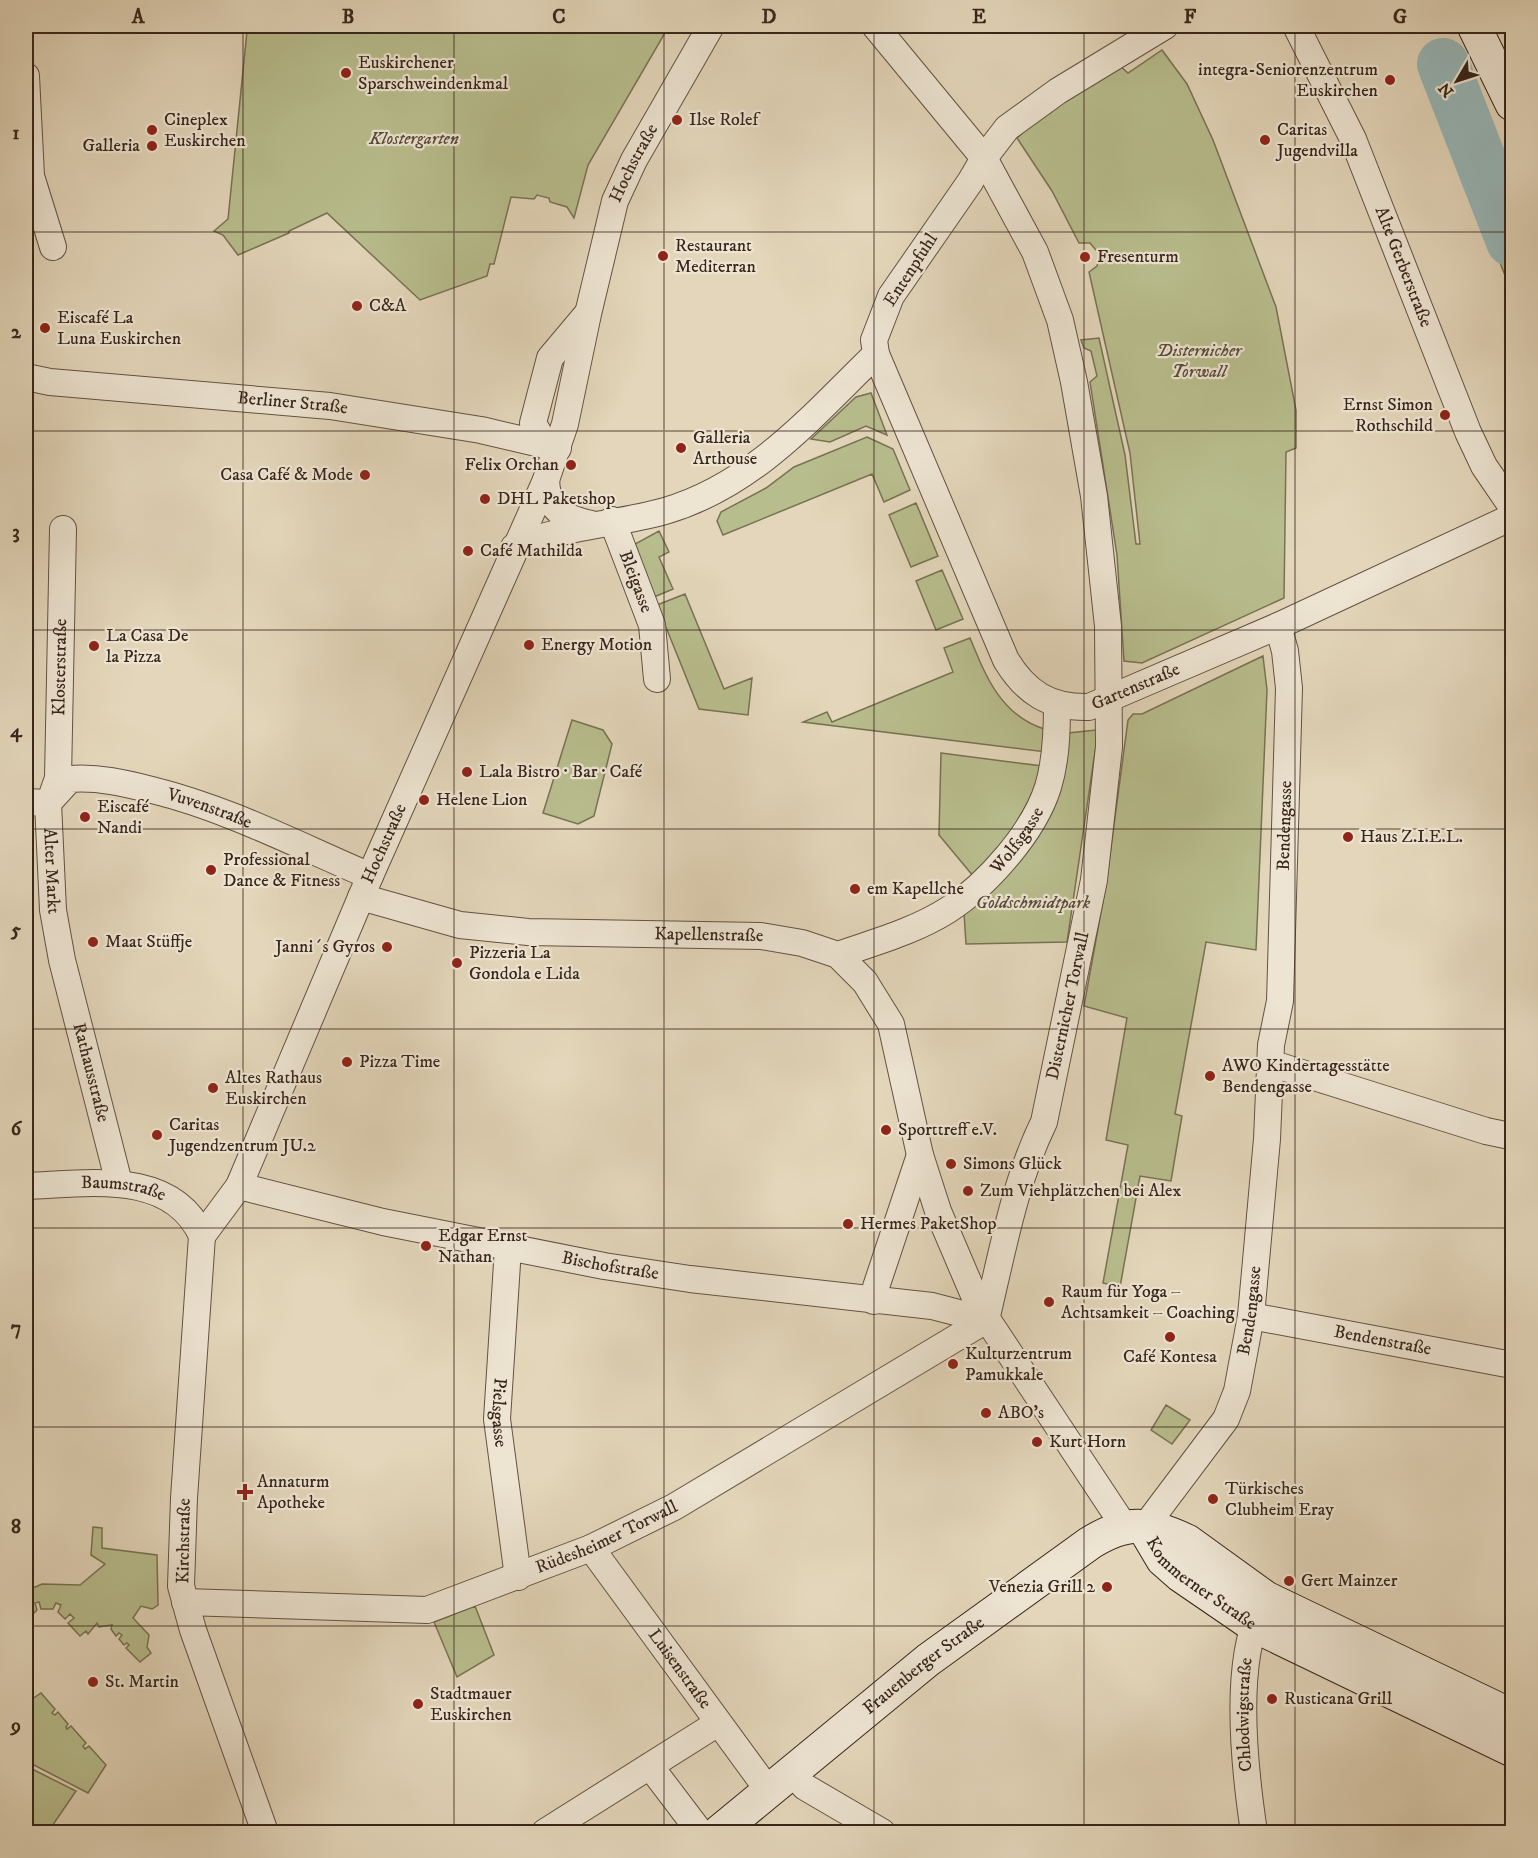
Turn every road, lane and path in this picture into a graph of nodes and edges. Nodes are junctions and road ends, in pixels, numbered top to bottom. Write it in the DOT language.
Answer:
graph roads {
  1 [pos="711,26"];
  2 [pos="875,26"];
  3 [pos="1165,26"];
  4 [pos="1296,26"];
  5 [pos="1474,26"];
  6 [pos="26,76"];
  7 [pos="1512,104"];
  8 [pos="984,158"];
  9 [pos="53,247"];
  10 [pos="876,354"];
  11 [pos="26,377"];
  12 [pos="558,448"];
  13 [pos="546,480"];
  14 [pos="1512,507"];
  15 [pos="1512,517"];
  16 [pos="603,522"];
  17 [pos="63,529"];
  18 [pos="514,547"];
  19 [pos="1278,626"];
  20 [pos="657,679"];
  21 [pos="1110,700"];
  22 [pos="1057,705"];
  23 [pos="37,803"];
  24 [pos="365,887"];
  25 [pos="838,955"];
  26 [pos="62,960"];
  27 [pos="1270,1063"];
  28 [pos="1510,1136"];
  29 [pos="920,1155"];
  30 [pos="119,1183"];
  31 [pos="26,1186"];
  32 [pos="239,1186"];
  33 [pos="202,1236"];
  34 [pos="508,1248"];
  35 [pos="874,1301"];
  36 [pos="1251,1316"];
  37 [pos="986,1320"];
  38 [pos="1512,1365"];
  39 [pos="1134,1527"];
  40 [pos="591,1548"];
  41 [pos="518,1577"];
  42 [pos="184,1602"];
  43 [pos="1260,1611"];
  44 [pos="1512,1716"];
  45 [pos="718,1723"];
  46 [pos="1512,1749"];
  47 [pos="650,1766"];
  48 [pos="779,1781"];
  49 [pos="265,1833"];
  50 [pos="545,1833"];
  51 [pos="700,1833"];
  52 [pos="719,1833"];
  53 [pos="882,1833"];
  54 [pos="1254,1833"];
  1 -- 12 [label="street, Hochstraße"];
  2 -- 8 [label="street, Disternicher Torwall"];
  3 -- 8 [label="street, Entenpfuhl"];
  4 -- 14 [label="street, Alte Gerberstraße"];
  5 -- 7 [label="street"];
  6 -- 9 [label="street"];
  8 -- 10 [label="street, Entenpfuhl"];
  8 -- 21 [label="street, Disternicher Torwall"];
  10 -- 16 [label="street"];
  10 -- 22 [label="street, Gartenstraße"];
  11 -- 12 [label="street, Berliner Straße"];
  12 -- 13 [label="street, Hochstraße"];
  13 -- 16 [label="street"];
  13 -- 18 [label="street, Hochstraße"];
  15 -- 19 [label="street, Gartenstraße"];
  16 -- 18 [label="street"];
  16 -- 20 [label="street, Bleigasse"];
  17 -- 23 [label="street, Klosterstraße"];
  18 -- 24 [label="street, Hochstraße"];
  19 -- 21 [label="street, Gartenstraße"];
  19 -- 27 [label="street, Bendengasse"];
  21 -- 22 [label="street, Gartenstraße"];
  21 -- 37 [label="street, Disternicher Torwall"];
  22 -- 25 [label="street, Wolfsgasse"];
  23 -- 24 [label="street, Vuvenstraße"];
  23 -- 26 [label="street, Alter Markt"];
  24 -- 25 [label="street, Kapellenstraße"];
  24 -- 32 [label="street, Hochstraße"];
  25 -- 29 [label="street, Kapellenstraße"];
  26 -- 30 [label="street, Rathausstraße"];
  27 -- 28 [label="street"];
  27 -- 36 [label="street, Bendengasse"];
  29 -- 35 [label="street"];
  29 -- 37 [label="street, Kapellenstraße"];
  30 -- 31 [label="street, Baumstraße"];
  30 -- 33 [label="street, Baumstraße"];
  32 -- 33 [label="street, Hochstraße"];
  32 -- 34 [label="street, Bischofstraße"];
  33 -- 42 [label="street, Kirchstraße"];
  34 -- 35 [label="street, Bischofstraße"];
  34 -- 41 [label="street, Pielsgasse"];
  35 -- 37 [label="street, Bischofstraße"];
  36 -- 38 [label="street, Bendenstraße"];
  36 -- 39 [label="street, Bendengasse"];
  37 -- 39 [label="street, Kommerner Straße"];
  37 -- 40 [label="street, Rüdesheimer Torwall"];
  39 -- 43 [label="street, Kommerner Straße"];
  39 -- 48 [label="street, Frauenberger Straße"];
  40 -- 41 [label="street, Rüdesheimer Torwall"];
  40 -- 45 [label="street, Luisenstraße"];
  41 -- 42 [label="street, Rüdesheimer Torwall"];
  42 -- 49 [label="street, Kirchstraße"];
  43 -- 44 [label="street, Kommerner Straße"];
  43 -- 46 [label="street, Kommerner Straße"];
  43 -- 54 [label="street, Chlodwigstraße"];
  45 -- 47 [label="street"];
  45 -- 48 [label="street, Luisenstraße"];
  47 -- 50 [label="street"];
  47 -- 51 [label="street"];
  48 -- 52 [label="street, Frauenberger Straße"];
  48 -- 53 [label="street, Luisenstraße"];
}
